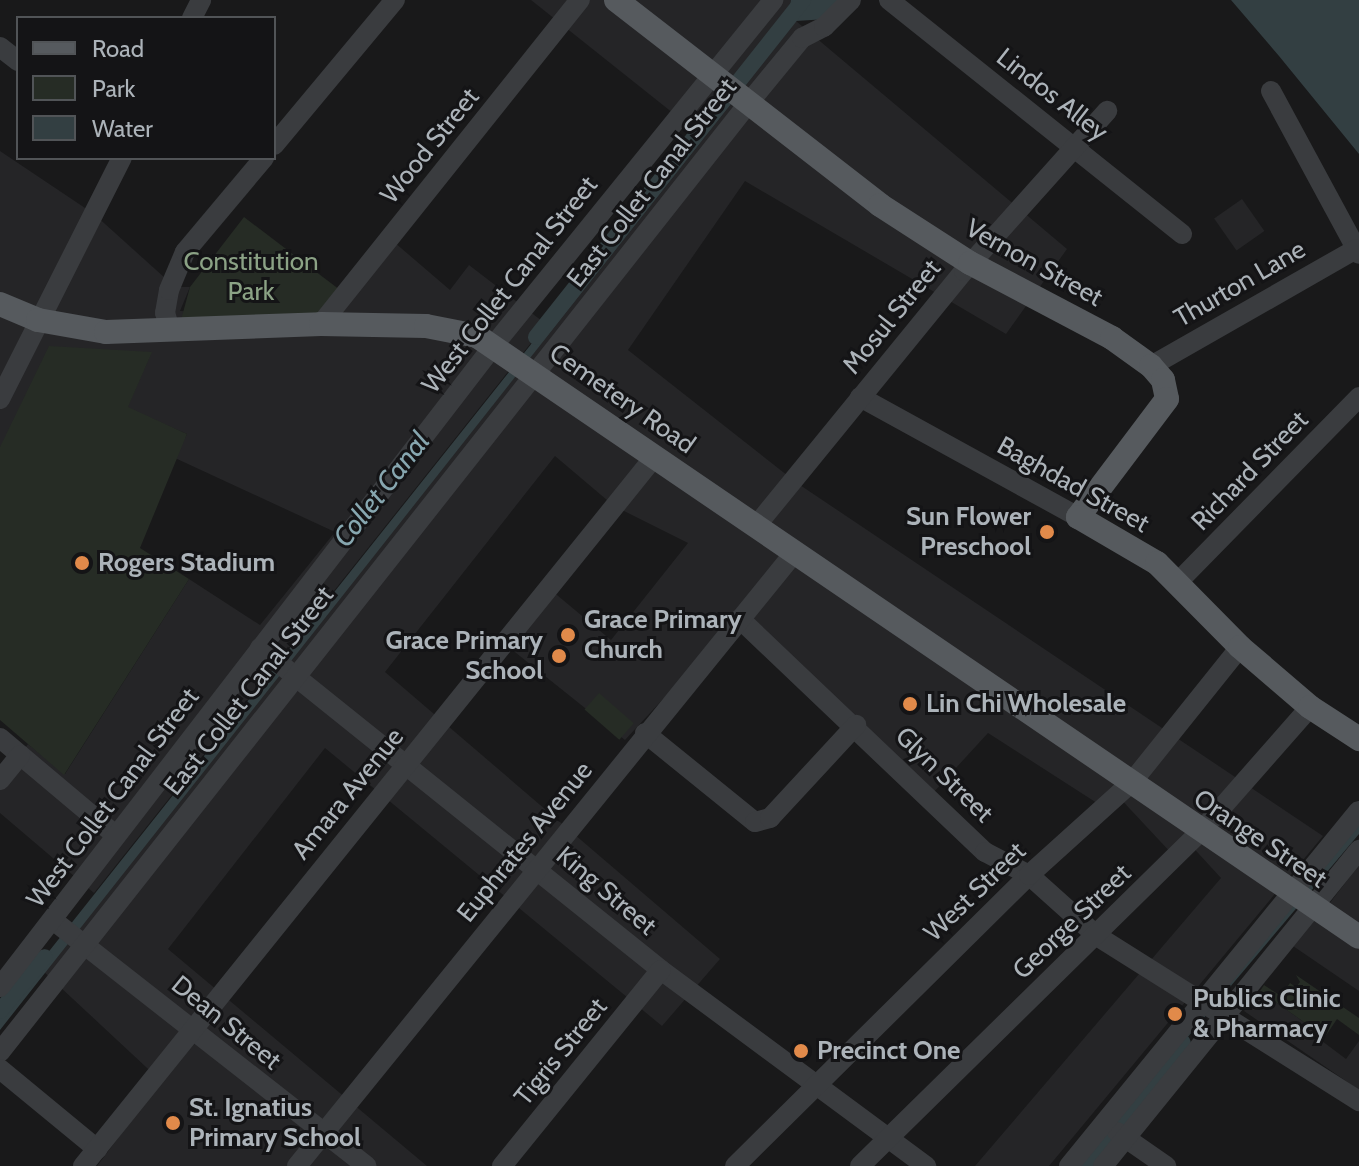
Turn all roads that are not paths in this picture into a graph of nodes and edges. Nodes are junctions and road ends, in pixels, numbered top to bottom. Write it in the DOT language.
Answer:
graph roads {
  1 [pos="395,0"];
  2 [pos="580,0"];
  3 [pos="616,0"];
  4 [pos="773,0"];
  5 [pos="851,0"];
  6 [pos="889,0"];
  7 [pos="0,47"];
  8 [pos="16,59"];
  9 [pos="1271,91"];
  10 [pos="731,92"];
  11 [pos="1107,111"];
  12 [pos="276,143"];
  13 [pos="1073,143"];
  14 [pos="121,160"];
  15 [pos="262,160"];
  16 [pos="1182,234"];
  17 [pos="1358,251"];
  18 [pos="970,263"];
  19 [pos="0,304"];
  20 [pos="38,320"];
  21 [pos="321,324"];
  22 [pos="170,330"];
  23 [pos="500,349"];
  24 [pos="1151,366"];
  25 [pos="532,370"];
  26 [pos="860,397"];
  27 [pos="1359,397"];
  28 [pos="0,399"];
  29 [pos="655,456"];
  30 [pos="1078,517"];
  31 [pos="756,526"];
  32 [pos="795,552"];
  33 [pos="1178,582"];
  34 [pos="740,619"];
  35 [pos="1240,647"];
  36 [pos="278,662"];
  37 [pos="1310,707"];
  38 [pos="856,725"];
  39 [pos="645,733"];
  40 [pos="0,738"];
  41 [pos="1359,739"];
  42 [pos="20,755"];
  43 [pos="406,764"];
  44 [pos="0,780"];
  45 [pos="1132,782"];
  46 [pos="1359,811"];
  47 [pos="1202,830"];
  48 [pos="114,834"];
  49 [pos="1359,850"];
  50 [pos="537,867"];
  51 [pos="1029,875"];
  52 [pos="1299,900"];
  53 [pos="68,932"];
  54 [pos="1097,936"];
  55 [pos="1359,937"];
  56 [pos="661,970"];
  57 [pos="0,987"];
  58 [pos="1216,1008"];
  59 [pos="191,1028"];
  60 [pos="0,1052"];
  61 [pos="0,1069"];
  62 [pos="818,1087"];
  63 [pos="1359,1101"];
  64 [pos="1115,1131"];
  65 [pos="324,1134"];
  66 [pos="888,1139"];
  67 [pos="97,1149"];
  68 [pos="83,1166"];
  69 [pos="297,1166"];
  70 [pos="366,1166"];
  71 [pos="502,1166"];
  72 [pos="735,1166"];
  73 [pos="860,1166"];
  74 [pos="926,1166"];
  75 [pos="1069,1166"];
  76 [pos="1103,1166"];
  77 [pos="1166,1166"];
  1 -- 12 [label="street"];
  2 -- 21 [label="street, Wood Street"];
  3 -- 10 [label="main road, Vernon Street"];
  4 -- 10 [label="street, West Collet Canal Street"];
  5 -- 10 [label="street, East Collet Canal Street"];
  6 -- 13 [label="street, Lindos Alley"];
  7 -- 8 [label="street"];
  9 -- 17 [label="street"];
  10 -- 18 [label="main road, Vernon Street"];
  10 -- 23 [label="street, West Collet Canal Street"];
  10 -- 25 [label="street, East Collet Canal Street"];
  11 -- 13 [label="street, Mosul Street"];
  13 -- 16 [label="street, Lindos Alley"];
  13 -- 18 [label="street, Mosul Street"];
  14 -- 20 [label="street"];
  15 -- 22 [label="street"];
  17 -- 24 [label="street, Thurton Lane"];
  18 -- 24 [label="main road, Vernon Street"];
  18 -- 26 [label="street, Mosul Street"];
  19 -- 20 [label="main road, Cemetery Road"];
  20 -- 22 [label="main road, Cemetery Road"];
  20 -- 28 [label="street"];
  21 -- 22 [label="main road, Cemetery Road"];
  21 -- 23 [label="main road, Cemetery Road"];
  23 -- 25 [label="main road, Cemetery Road"];
  23 -- 36 [label="street, West Collet Canal Street"];
  24 -- 30 [label="main road"];
  25 -- 29 [label="main road, Cemetery Road"];
  25 -- 36 [label="street, East Collet Canal Street"];
  26 -- 30 [label="street, Baghdad Street"];
  26 -- 31 [label="street, Mosul Street"];
  27 -- 33 [label="street, Richard Street"];
  29 -- 31 [label="main road, Cemetery Road"];
  29 -- 43 [label="street, Amara Avenue"];
  30 -- 33 [label="main road, Baghdad Street"];
  31 -- 32 [label="main road, Cemetery Road"];
  32 -- 34 [label="street, Euphrates Avenue"];
  32 -- 45 [label="main road, Cemetery Road"];
  33 -- 35 [label="main road, Baghdad Street"];
  34 -- 38 [label="street, Glyn Street"];
  34 -- 39 [label="street, Euphrates Avenue"];
  35 -- 37 [label="main road, Baghdad Street"];
  35 -- 45 [label="street, West Street"];
  36 -- 43 [label="street, King Street"];
  36 -- 48 [label="street, West Collet Canal Street"];
  36 -- 53 [label="street, East Collet Canal Street"];
  37 -- 41 [label="main road, Baghdad Street"];
  37 -- 47 [label="street, George Street"];
  38 -- 39 [label="street"];
  38 -- 51 [label="street, Glyn Street"];
  39 -- 50 [label="street, Euphrates Avenue"];
  40 -- 42 [label="street"];
  42 -- 44 [label="street"];
  42 -- 48 [label="street"];
  43 -- 50 [label="street, King Street"];
  43 -- 59 [label="street, Amara Avenue"];
  45 -- 47 [label="main road, Orange Street"];
  45 -- 51 [label="street, West Street"];
  46 -- 52 [label="street"];
  47 -- 52 [label="main road, Orange Street"];
  47 -- 54 [label="street, George Street"];
  48 -- 53 [label="street, West Collet Canal Street"];
  49 -- 52 [label="street"];
  50 -- 56 [label="street, King Street"];
  50 -- 65 [label="street, Euphrates Avenue"];
  51 -- 54 [label="street, Glyn Street"];
  51 -- 62 [label="street, West Street"];
  52 -- 55 [label="main road, Orange Street"];
  52 -- 58 [label="street"];
  53 -- 57 [label="street, West Collet Canal Street"];
  53 -- 59 [label="street, Dean Street"];
  53 -- 60 [label="street, East Collet Canal Street"];
  54 -- 58 [label="street, Glyn Street"];
  54 -- 66 [label="street, George Street"];
  56 -- 62 [label="street, King Street"];
  56 -- 71 [label="street, Tigris Street"];
  58 -- 63 [label="street, Glyn Street"];
  58 -- 64 [label="street"];
  59 -- 65 [label="street, Dean Street"];
  59 -- 67 [label="street, Amara Avenue"];
  61 -- 67 [label="street"];
  62 -- 66 [label="street, King Street"];
  62 -- 72 [label="street, West Street"];
  64 -- 75 [label="street"];
  64 -- 76 [label="street"];
  64 -- 77 [label="street"];
  65 -- 69 [label="street, Euphrates Avenue"];
  65 -- 70 [label="street, Dean Street"];
  66 -- 73 [label="street, George Street"];
  66 -- 74 [label="street, King Street"];
  67 -- 68 [label="street, Amara Avenue"];
}
